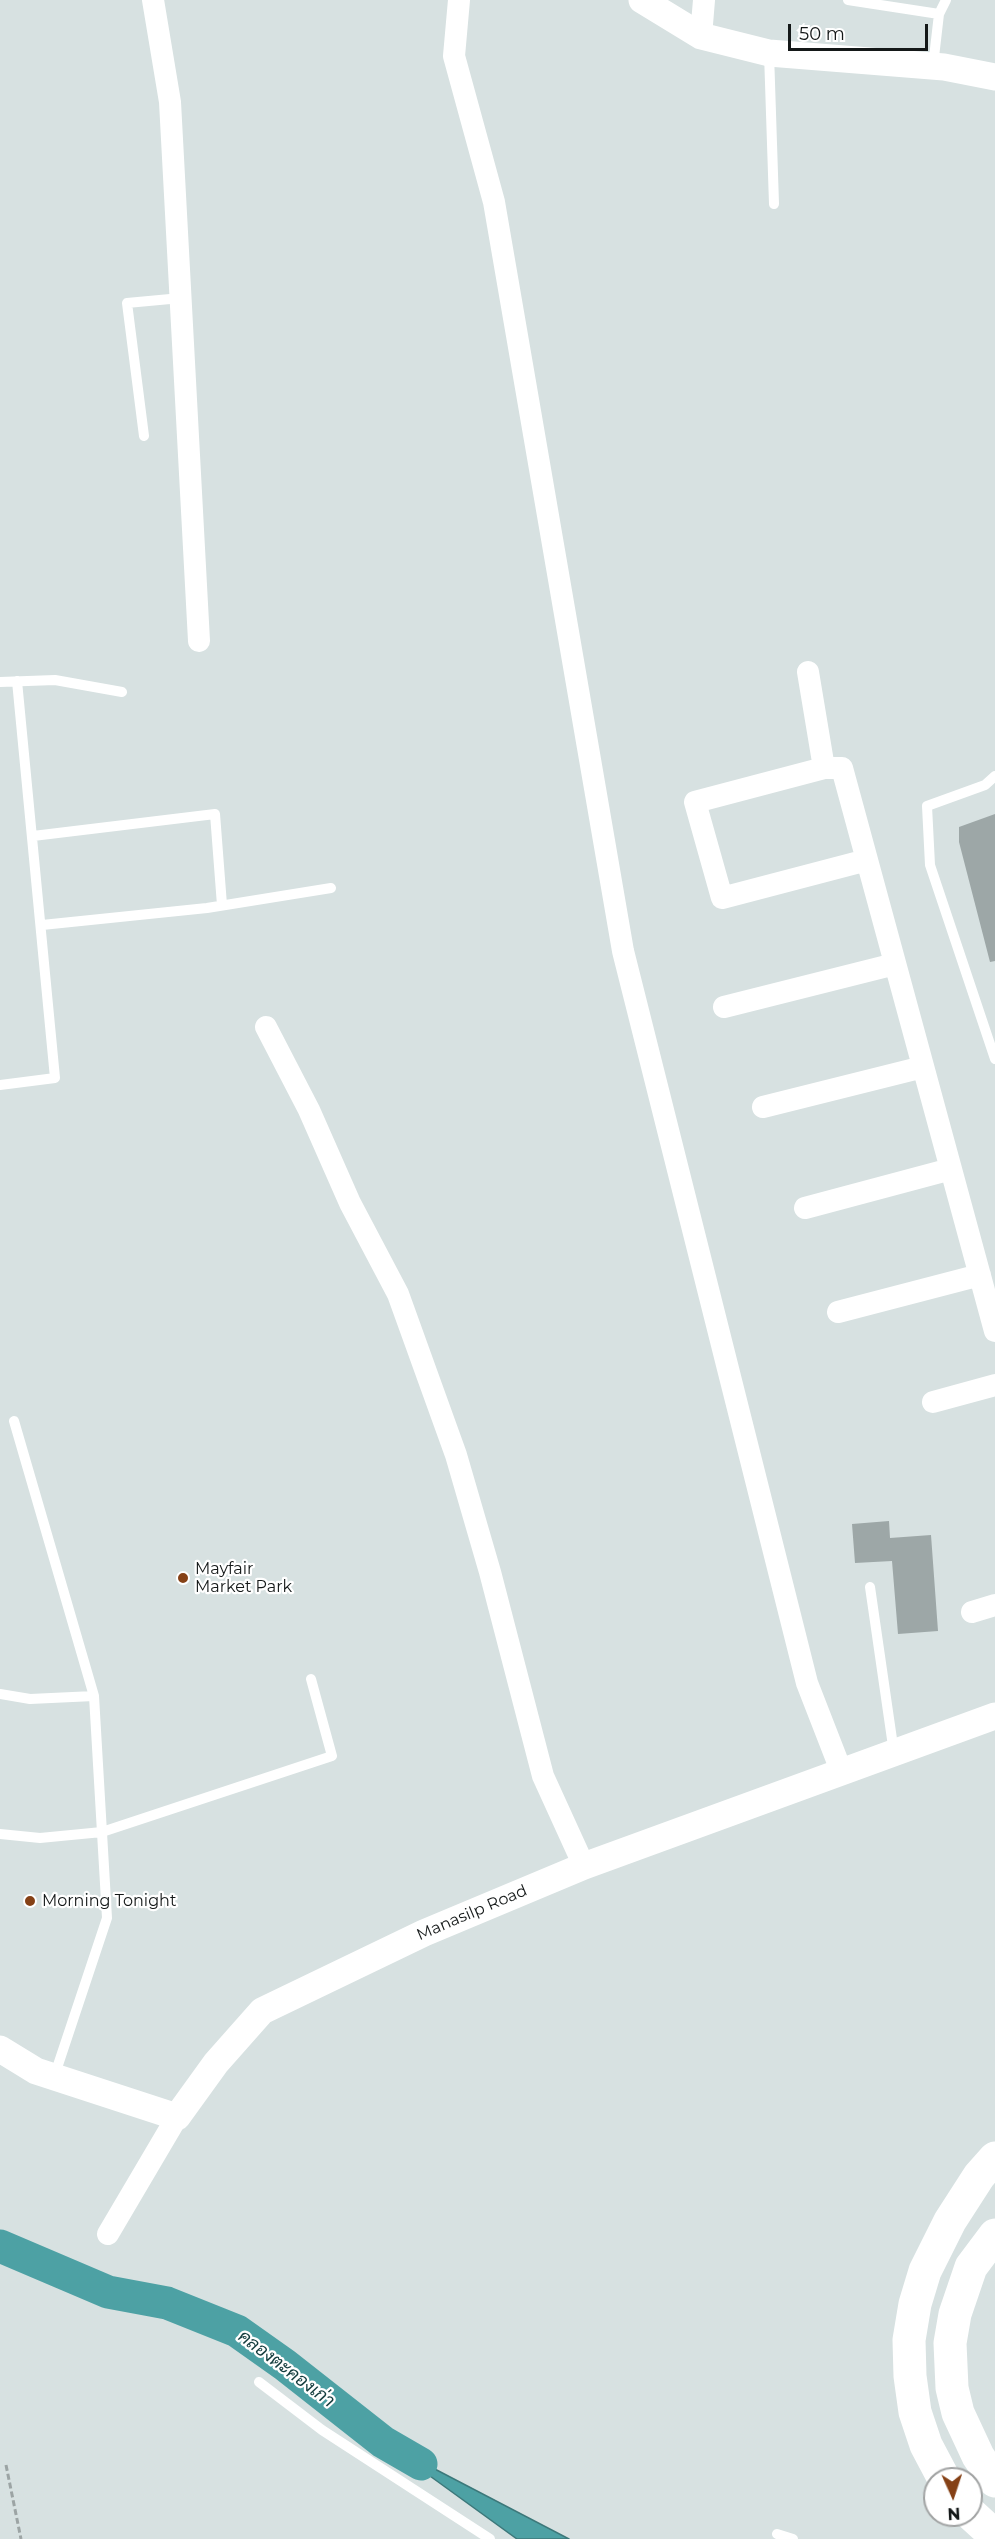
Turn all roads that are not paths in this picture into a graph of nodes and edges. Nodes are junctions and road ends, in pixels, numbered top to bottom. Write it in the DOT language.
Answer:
graph roads {
  1 [pos="153,0"];
  2 [pos="459,0"];
  3 [pos="642,0"];
  4 [pos="704,0"];
  5 [pos="848,0"];
  6 [pos="946,0"];
  7 [pos="939,14"];
  8 [pos="701,36"];
  9 [pos="769,52"];
  10 [pos="933,67"];
  11 [pos="995,77"];
  12 [pos="774,204"];
  13 [pos="181,298"];
  14 [pos="144,436"];
  15 [pos="199,641"];
  16 [pos="808,672"];
  17 [pos="17,681"];
  18 [pos="0,682"];
  19 [pos="122,692"];
  20 [pos="824,768"];
  21 [pos="995,776"];
  22 [pos="33,836"];
  23 [pos="867,860"];
  24 [pos="331,888"];
  25 [pos="222,905"];
  26 [pos="42,925"];
  27 [pos="895,964"];
  28 [pos="724,1007"];
  29 [pos="266,1027"];
  30 [pos="995,1059"];
  31 [pos="923,1067"];
  32 [pos="0,1085"];
  33 [pos="762,1107"];
  34 [pos="951,1169"];
  35 [pos="805,1208"];
  36 [pos="980,1275"];
  37 [pos="838,1312"];
  38 [pos="995,1331"];
  39 [pos="995,1385"];
  40 [pos="933,1401"];
  41 [pos="14,1421"];
  42 [pos="870,1587"];
  43 [pos="995,1605"];
  44 [pos="972,1612"];
  45 [pos="311,1678"];
  46 [pos="0,1694"];
  47 [pos="94,1696"];
  48 [pos="995,1716"];
  49 [pos="894,1754"];
  50 [pos="842,1773"];
  51 [pos="102,1832"];
  52 [pos="0,1834"];
  53 [pos="584,1866"];
  54 [pos="0,2049"];
  55 [pos="54,2077"];
  56 [pos="177,2117"];
  57 [pos="995,2158"];
  58 [pos="108,2234"];
  59 [pos="995,2235"];
  60 [pos="259,2382"];
  61 [pos="938,2467"];
  62 [pos="995,2481"];
  63 [pos="983,2525"];
  64 [pos="777,2534"];
  65 [pos="995,2536"];
  66 [pos="490,2539"];
  67 [pos="793,2539"];
  1 -- 13 [label="street"];
  2 -- 50 [label="street"];
  3 -- 8 [label="street"];
  4 -- 8 [label="street"];
  5 -- 7 [label="lane"];
  6 -- 7 [label="lane"];
  7 -- 10 [label="lane"];
  8 -- 9 [label="street"];
  9 -- 10 [label="street"];
  9 -- 12 [label="lane"];
  10 -- 11 [label="street"];
  13 -- 14 [label="lane"];
  13 -- 15 [label="street"];
  16 -- 20 [label="street"];
  17 -- 18 [label="lane"];
  17 -- 19 [label="lane"];
  17 -- 22 [label="lane"];
  20 -- 23 [label="street"];
  20 -- 23 [label="street"];
  21 -- 30 [label="lane"];
  22 -- 25 [label="lane"];
  22 -- 26 [label="lane"];
  23 -- 27 [label="street"];
  24 -- 25 [label="lane"];
  25 -- 26 [label="lane"];
  26 -- 32 [label="lane"];
  27 -- 28 [label="street"];
  27 -- 31 [label="street"];
  29 -- 53 [label="street"];
  31 -- 33 [label="street"];
  31 -- 34 [label="street"];
  34 -- 35 [label="street"];
  34 -- 36 [label="street"];
  36 -- 37 [label="street"];
  36 -- 38 [label="street"];
  39 -- 40 [label="street"];
  41 -- 47 [label="lane"];
  42 -- 49 [label="lane"];
  43 -- 44 [label="street"];
  45 -- 51 [label="lane"];
  46 -- 47 [label="lane"];
  47 -- 51 [label="lane"];
  48 -- 49 [label="street, Manasilp Road"];
  49 -- 50 [label="street, Manasilp Road"];
  50 -- 53 [label="street, Manasilp Road"];
  51 -- 52 [label="lane"];
  51 -- 55 [label="lane"];
  53 -- 56 [label="street, Manasilp Road"];
  54 -- 55 [label="street"];
  55 -- 56 [label="street"];
  56 -- 58 [label="street"];
  57 -- 61 [label="highway"];
  59 -- 62 [label="highway"];
  60 -- 66 [label="lane"];
  63 -- 65 [label="highway"];
  64 -- 67 [label="lane"];
}
